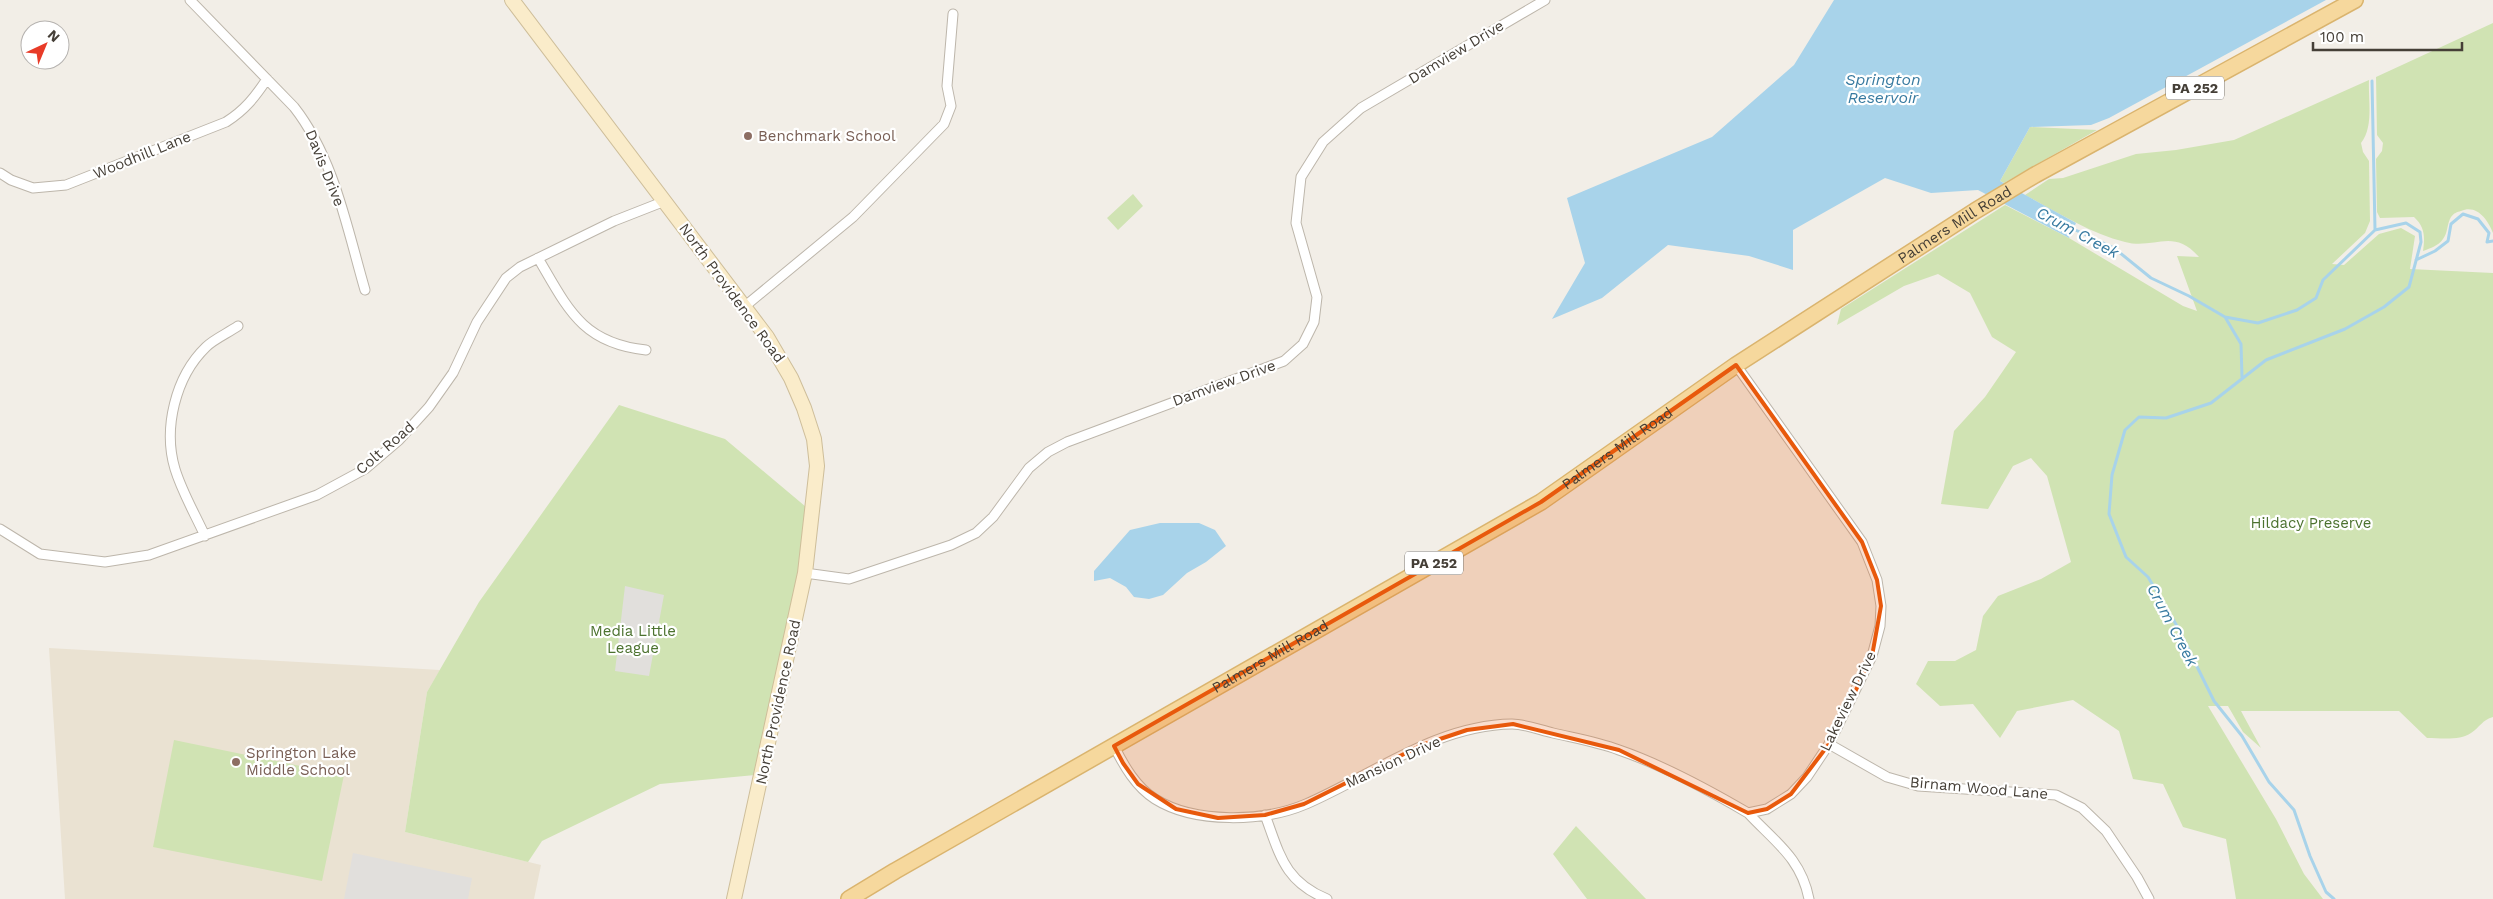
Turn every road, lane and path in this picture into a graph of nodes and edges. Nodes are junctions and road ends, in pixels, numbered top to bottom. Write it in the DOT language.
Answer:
graph roads {
  1 [pos="190,0"];
  2 [pos="512,0"];
  3 [pos="1545,0"];
  4 [pos="2355,0"];
  5 [pos="953,14"];
  6 [pos="267,79"];
  7 [pos="0,173"];
  8 [pos="665,201"];
  9 [pos="538,258"];
  10 [pos="366,290"];
  11 [pos="744,306"];
  12 [pos="238,326"];
  13 [pos="646,350"];
  14 [pos="1736,366"];
  15 [pos="0,529"];
  16 [pos="204,536"];
  17 [pos="805,574"];
  18 [pos="1829,744"];
  19 [pos="1114,746"];
  20 [pos="1748,812"];
  21 [pos="1265,815"];
  22 [pos="734,899"];
  23 [pos="849,899"];
  24 [pos="1327,899"];
  25 [pos="1809,899"];
  26 [pos="2149,899"];
  1 -- 6 [label="street, Davis Drive"];
  2 -- 8 [label="main road, North Providence Road"];
  3 -- 17 [label="street, Damview Drive"];
  4 -- 14 [label="main road, Palmers Mill Road / PA 252"];
  5 -- 11 [label="street"];
  6 -- 7 [label="street, Woodhill Lane"];
  6 -- 10 [label="street, Davis Drive"];
  8 -- 9 [label="street, Colt Road"];
  8 -- 11 [label="main road, North Providence Road"];
  9 -- 13 [label="street"];
  9 -- 16 [label="street, Colt Road"];
  11 -- 17 [label="main road, North Providence Road"];
  12 -- 16 [label="street"];
  14 -- 18 [label="street, Lakeview Drive"];
  14 -- 19 [label="main road, Palmers Mill Road / PA 252"];
  15 -- 16 [label="street, Colt Road"];
  17 -- 22 [label="main road, North Providence Road"];
  18 -- 20 [label="street, Lakeview Drive"];
  18 -- 26 [label="street, Birnam Wood Lane"];
  19 -- 21 [label="street, Mansion Drive"];
  19 -- 23 [label="main road, Palmers Mill Road / PA 252"];
  20 -- 21 [label="street, Mansion Drive"];
  20 -- 25 [label="street"];
  21 -- 24 [label="street"];
}
